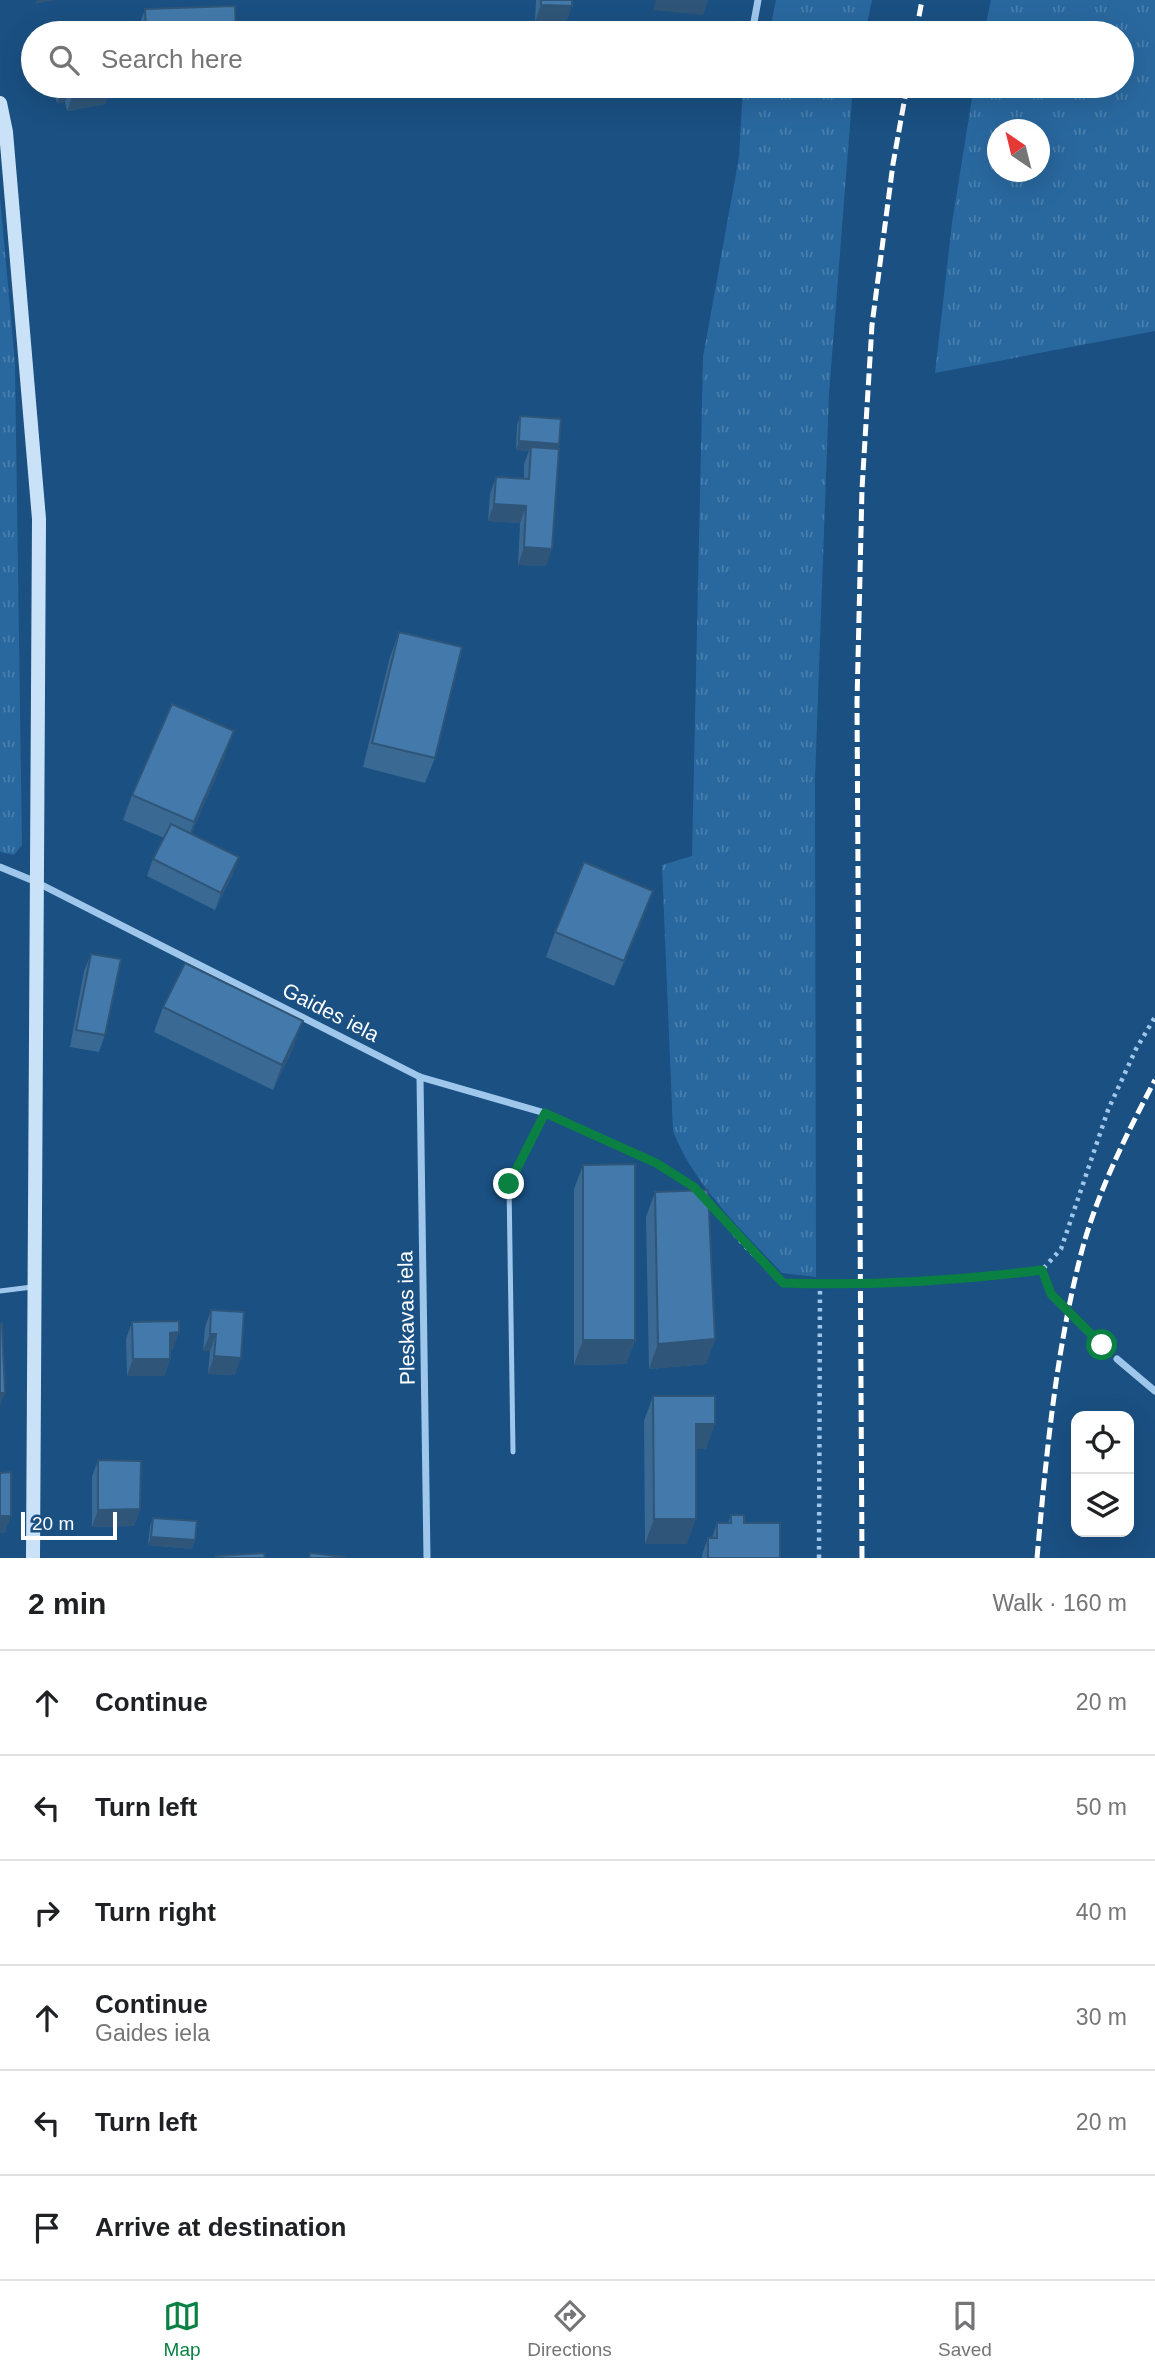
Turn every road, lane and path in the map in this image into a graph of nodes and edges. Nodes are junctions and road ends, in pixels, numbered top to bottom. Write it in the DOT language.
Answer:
graph roads {
  1 [pos="758,0"];
  2 [pos="754,21"];
  3 [pos="0,103"];
  4 [pos="0,867"];
  5 [pos="34,881"];
  6 [pos="1155,1017"];
  7 [pos="420,1077"];
  8 [pos="545,1113"];
  9 [pos="656,1163"];
  10 [pos="1042,1270"];
  11 [pos="820,1285"];
  12 [pos="33,1287"];
  13 [pos="0,1291"];
  14 [pos="1117,1359"];
  15 [pos="1155,1391"];
  16 [pos="513,1452"];
  17 [pos="33,1558"];
  18 [pos="427,1558"];
  19 [pos="819,1558"];
  1 -- 2 [label="street"];
  3 -- 5 [label="street"];
  4 -- 5 [label="street, Gaides iela"];
  5 -- 7 [label="street, Gaides iela"];
  5 -- 12 [label="street"];
  6 -- 10 [label="path"];
  7 -- 8 [label="street, Gaides iela"];
  7 -- 18 [label="street, Pleskavas iela"];
  8 -- 9 [label="street, Gaides iela"];
  8 -- 16 [label="lane"];
  9 -- 11 [label="path"];
  10 -- 11 [label="path"];
  10 -- 14 [label="path"];
  11 -- 19 [label="path"];
  12 -- 13 [label="lane"];
  12 -- 17 [label="street"];
  14 -- 15 [label="street"];
}
